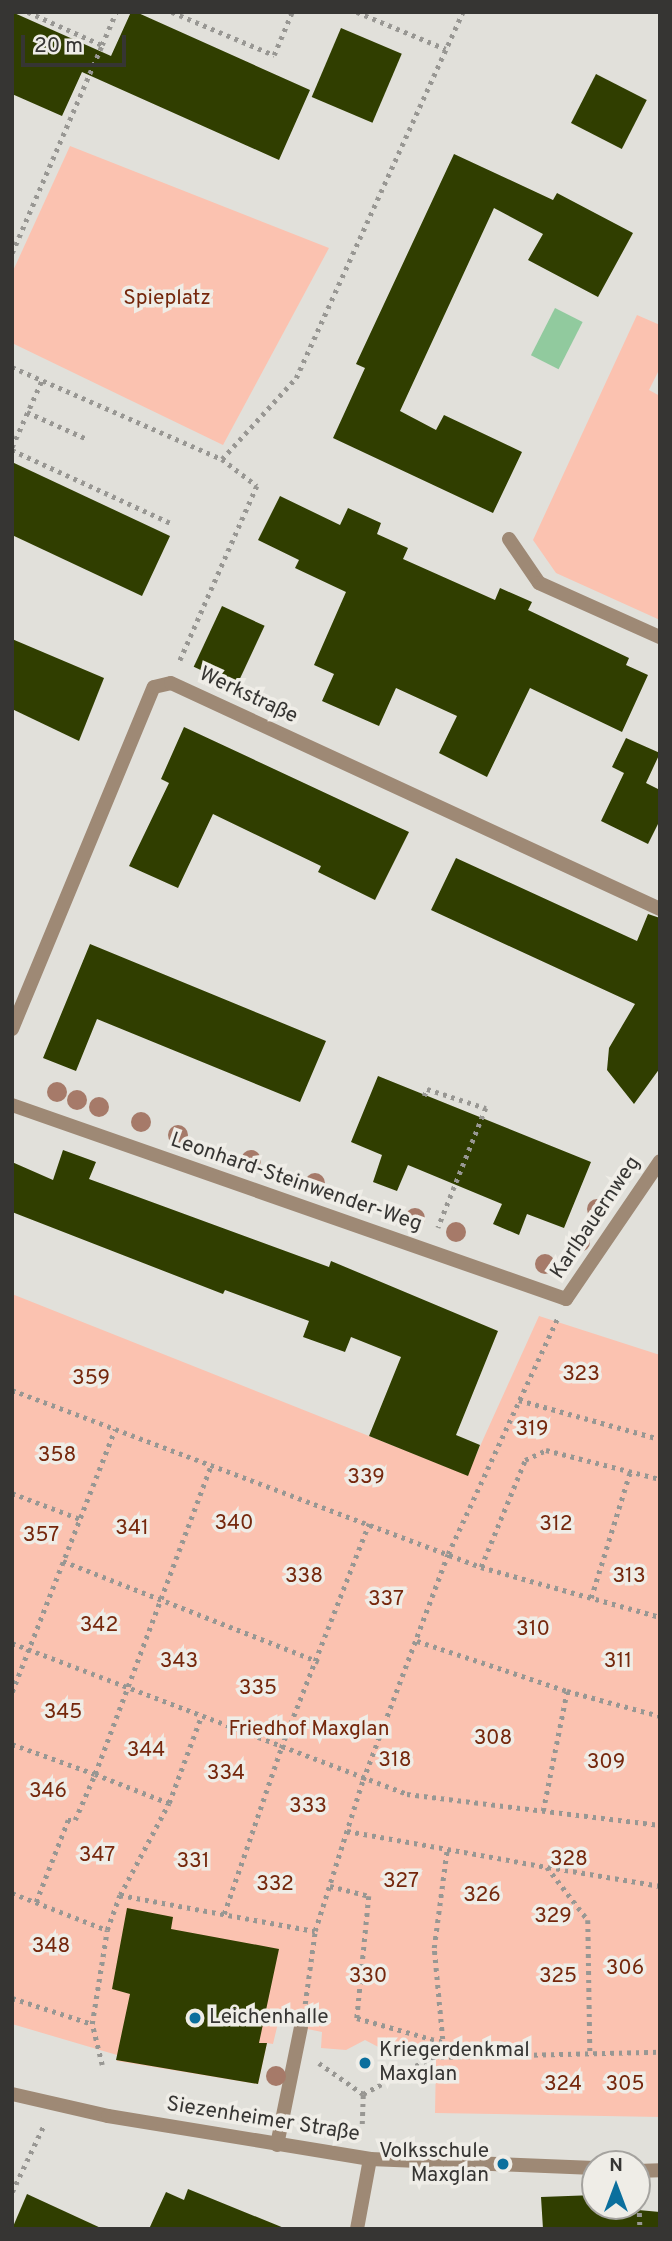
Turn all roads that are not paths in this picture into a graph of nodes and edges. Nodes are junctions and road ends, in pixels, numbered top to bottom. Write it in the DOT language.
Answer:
graph roads {
  1 [pos="509,539"];
  2 [pos="660,637"];
  3 [pos="660,909"];
  4 [pos="12,1029"];
  5 [pos="12,1105"];
  6 [pos="660,1161"];
  7 [pos="566,1299"];
  8 [pos="301,2027"];
  9 [pos="12,2094"];
  10 [pos="277,2145"];
  11 [pos="370,2158"];
  12 [pos="581,2167"];
  13 [pos="357,2229"];
  1 -- 2 [label="street"];
  3 -- 4 [label="street, Werkstraße"];
  5 -- 7 [label="street, Leonhard-Steinwender-Weg"];
  6 -- 7 [label="street, Karlbauernweg"];
  8 -- 10 [label="street"];
  9 -- 10 [label="street, Siezenheimer Straße"];
  10 -- 11 [label="street, Siezenheimer Straße"];
  11 -- 12 [label="street, Siezenheimer Straße"];
  11 -- 13 [label="street"];
}
